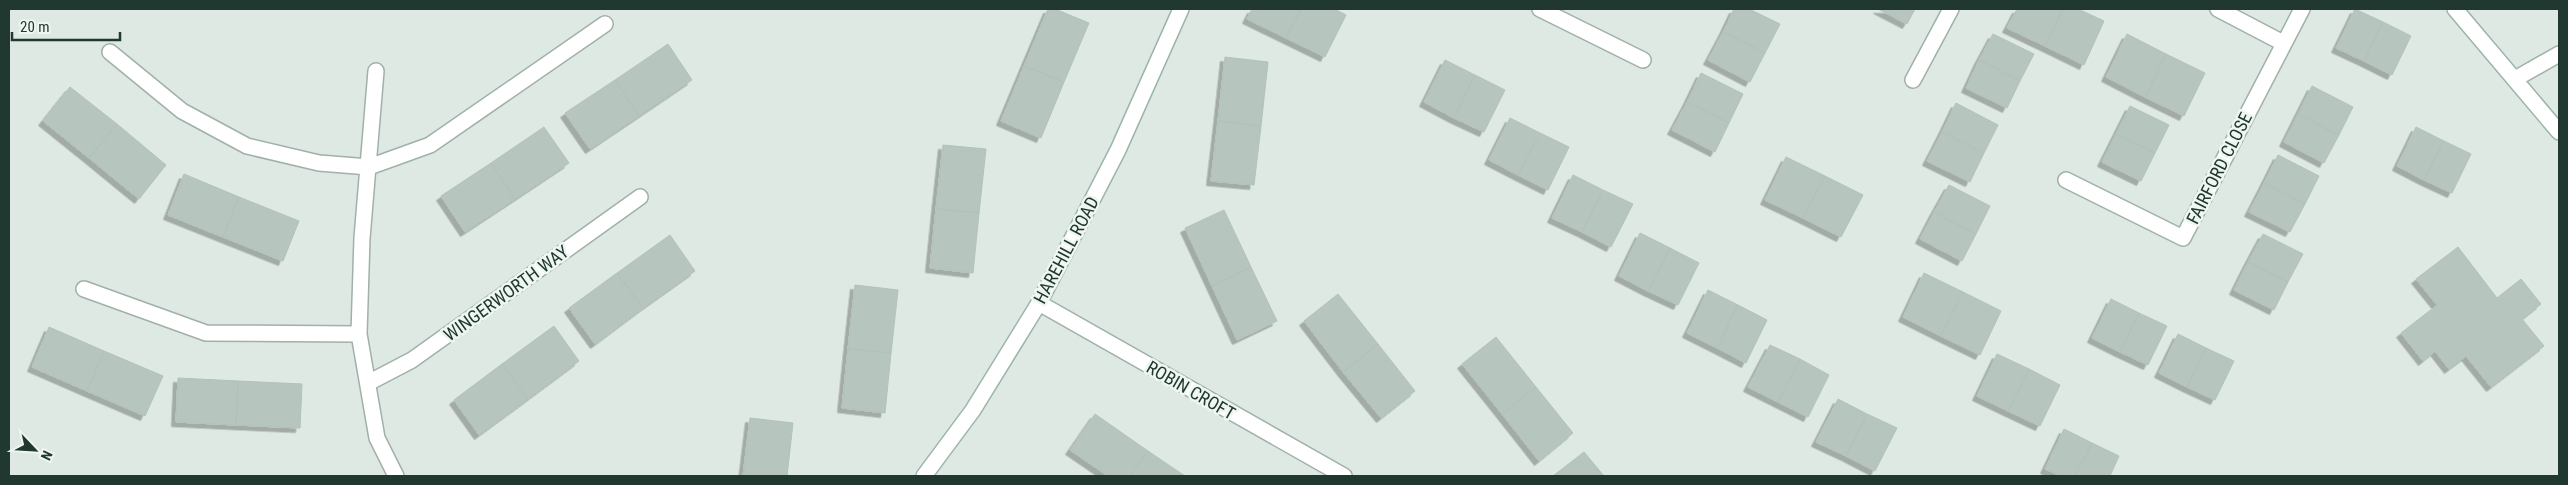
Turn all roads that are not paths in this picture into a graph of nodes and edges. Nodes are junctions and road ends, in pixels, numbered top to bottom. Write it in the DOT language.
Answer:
graph roads {
  1 [pos="1181,9"];
  2 [pos="1540,9"];
  3 [pos="1950,9"];
  4 [pos="2218,9"];
  5 [pos="2302,9"];
  6 [pos="2455,9"];
  7 [pos="606,24"];
  8 [pos="2283,43"];
  9 [pos="110,52"];
  10 [pos="2559,54"];
  11 [pos="1643,60"];
  12 [pos="376,72"];
  13 [pos="2515,79"];
  14 [pos="1913,80"];
  15 [pos="2559,132"];
  16 [pos="369,167"];
  17 [pos="2066,180"];
  18 [pos="640,197"];
  19 [pos="84,289"];
  20 [pos="1039,303"];
  21 [pos="359,334"];
  22 [pos="368,383"];
  23 [pos="396,476"];
  24 [pos="924,476"];
  25 [pos="1344,476"];
  1 -- 20 [label="street, HAREHILL ROAD"];
  2 -- 11 [label="street"];
  3 -- 14 [label="street"];
  4 -- 8 [label="street"];
  5 -- 8 [label="street, FAIRFORD CLOSE"];
  6 -- 13 [label="street"];
  7 -- 16 [label="street"];
  8 -- 17 [label="street, FAIRFORD CLOSE"];
  9 -- 16 [label="street"];
  10 -- 13 [label="street"];
  12 -- 16 [label="street"];
  13 -- 15 [label="street"];
  16 -- 21 [label="street"];
  18 -- 22 [label="street, WINGERWORTH WAY"];
  19 -- 21 [label="street"];
  20 -- 24 [label="street, HAREHILL ROAD"];
  20 -- 25 [label="street, ROBIN CROFT"];
  21 -- 22 [label="street"];
  22 -- 23 [label="street"];
}
